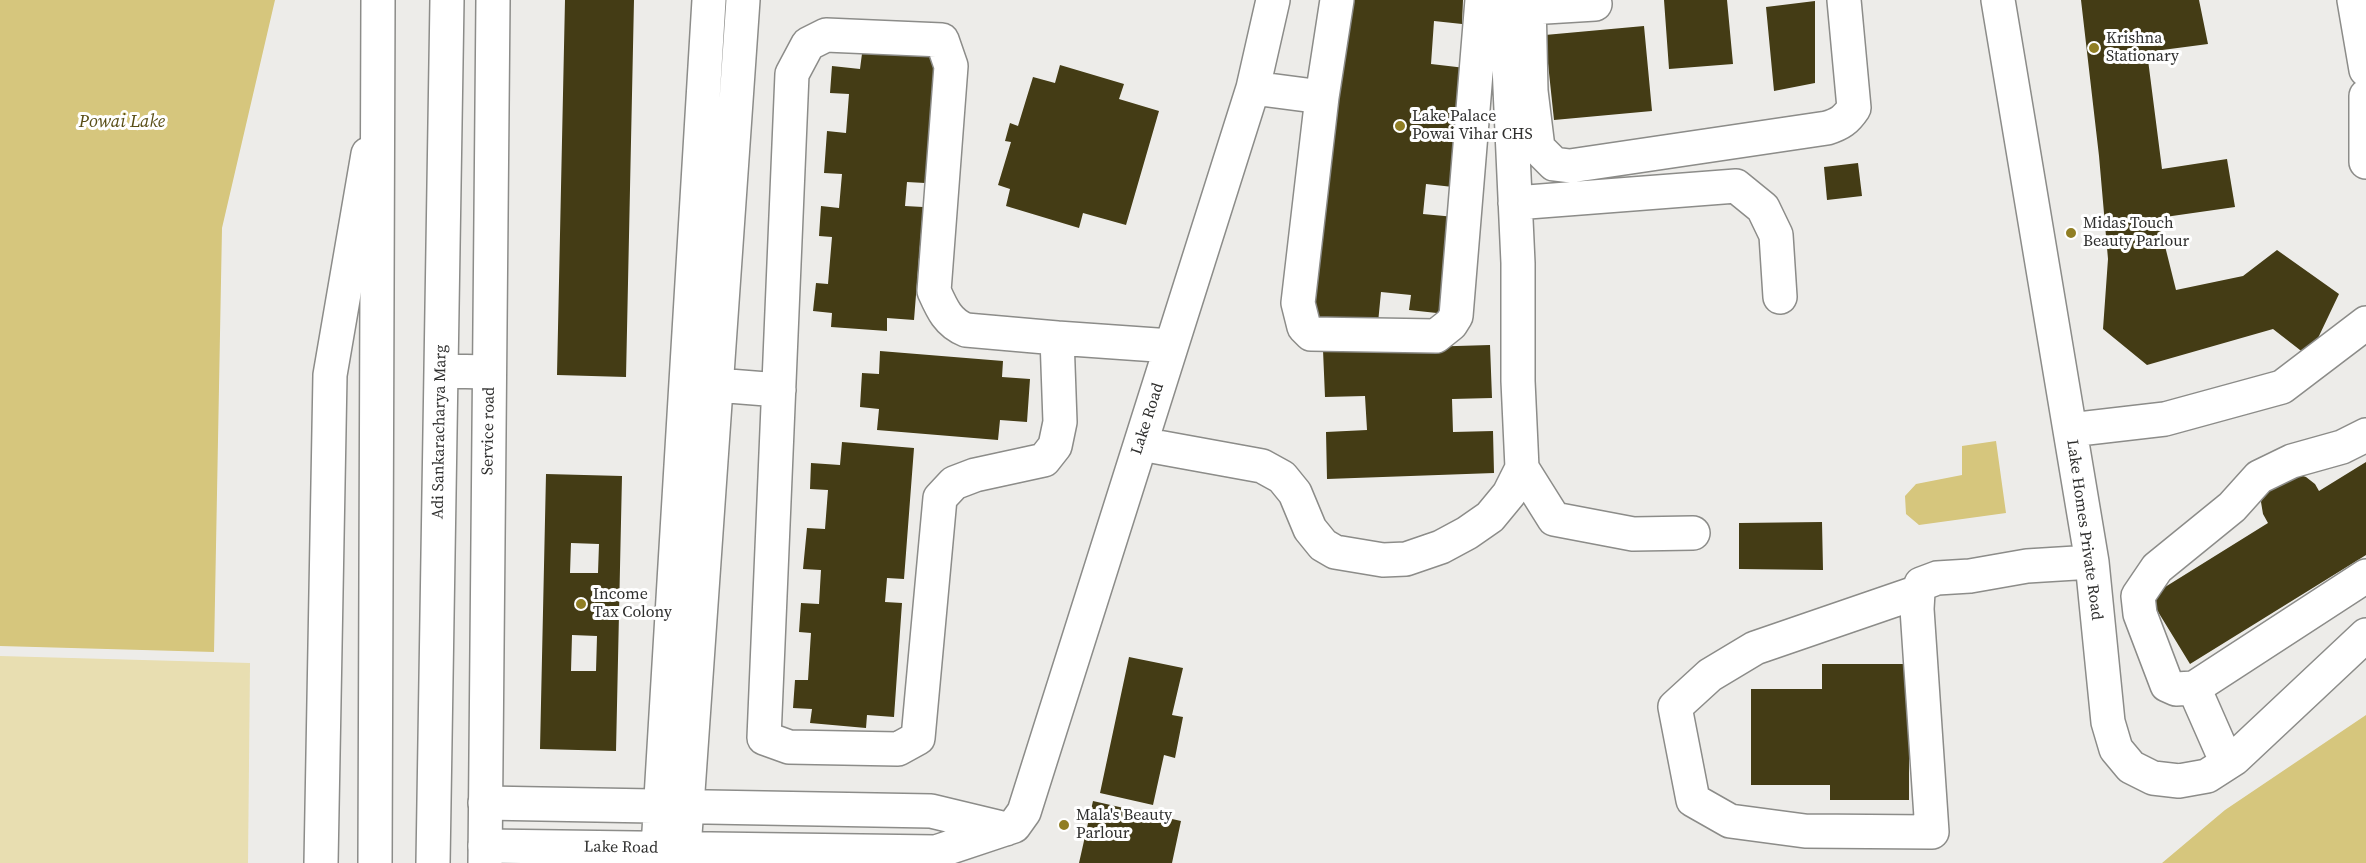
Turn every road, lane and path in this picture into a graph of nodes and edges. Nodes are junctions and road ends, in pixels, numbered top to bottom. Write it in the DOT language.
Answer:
graph roads {
  1 [pos="378,0"];
  2 [pos="447,0"];
  3 [pos="493,0"];
  4 [pos="709,0"];
  5 [pos="742,0"];
  6 [pos="1273,0"];
  7 [pos="1337,0"];
  8 [pos="1482,0"];
  9 [pos="1844,0"];
  10 [pos="1998,0"];
  11 [pos="2354,0"];
  12 [pos="1521,2"];
  13 [pos="1595,4"];
  14 [pos="2366,70"];
  15 [pos="1253,88"];
  16 [pos="2366,96"];
  17 [pos="1322,97"];
  18 [pos="378,98"];
  19 [pos="2366,128"];
  20 [pos="2366,162"];
  21 [pos="1515,203"];
  22 [pos="1780,297"];
  23 [pos="2366,322"];
  24 [pos="1057,338"];
  25 [pos="1171,346"];
  26 [pos="441,371"];
  27 [pos="489,372"];
  28 [pos="716,385"];
  29 [pos="779,390"];
  30 [pos="2070,430"];
  31 [pos="2366,435"];
  32 [pos="1140,444"];
  33 [pos="1522,468"];
  34 [pos="695,474"];
  35 [pos="1694,533"];
  36 [pos="2092,562"];
  37 [pos="2366,576"];
  38 [pos="1918,592"];
  39 [pos="2366,635"];
  40 [pos="2194,688"];
  41 [pos="2227,763"];
  42 [pos="485,804"];
  43 [pos="673,806"];
  44 [pos="1006,829"];
  45 [pos="671,849"];
  46 [pos="485,855"];
  47 [pos="321,863"];
  48 [pos="375,863"];
  49 [pos="433,863"];
  1 -- 18 [label="street"];
  2 -- 26 [label="street, Adi Sankaracharya Marg"];
  3 -- 27 [label="street, Service road"];
  4 -- 34 [label="street"];
  5 -- 28 [label="street"];
  6 -- 15 [label="street, Lake Road"];
  7 -- 17 [label="street"];
  8 -- 17 [label="street"];
  9 -- 12 [label="street"];
  10 -- 30 [label="street, Lake Homes Private Road"];
  11 -- 14 [label="street"];
  12 -- 13 [label="street"];
  12 -- 21 [label="street"];
  15 -- 17 [label="street"];
  15 -- 25 [label="street, Lake Road"];
  16 -- 19 [label="street"];
  18 -- 47 [label="street"];
  18 -- 48 [label="street"];
  19 -- 20 [label="street"];
  21 -- 22 [label="street"];
  21 -- 33 [label="street"];
  23 -- 30 [label="street"];
  24 -- 25 [label="street"];
  24 -- 29 [label="street"];
  24 -- 29 [label="street"];
  25 -- 32 [label="street, Lake Road"];
  26 -- 27 [label="street"];
  26 -- 49 [label="street, Adi Sankaracharya Marg"];
  27 -- 42 [label="street, Service road"];
  28 -- 29 [label="street"];
  28 -- 34 [label="street"];
  30 -- 36 [label="street, Lake Homes Private Road"];
  31 -- 40 [label="street"];
  32 -- 33 [label="street"];
  32 -- 44 [label="street, Lake Road"];
  33 -- 35 [label="street"];
  34 -- 43 [label="street"];
  36 -- 38 [label="street"];
  36 -- 41 [label="street, Lake Homes Private Road"];
  37 -- 40 [label="street"];
  38 -- 38 [label="street"];
  39 -- 41 [label="street, Lake Homes Private Road"];
  40 -- 41 [label="street"];
  42 -- 43 [label="street"];
  42 -- 46 [label="street, Service road"];
  43 -- 44 [label="street"];
  43 -- 45 [label="street"];
  44 -- 45 [label="street, Lake Road"];
  45 -- 46 [label="street, Lake Road"];
}
